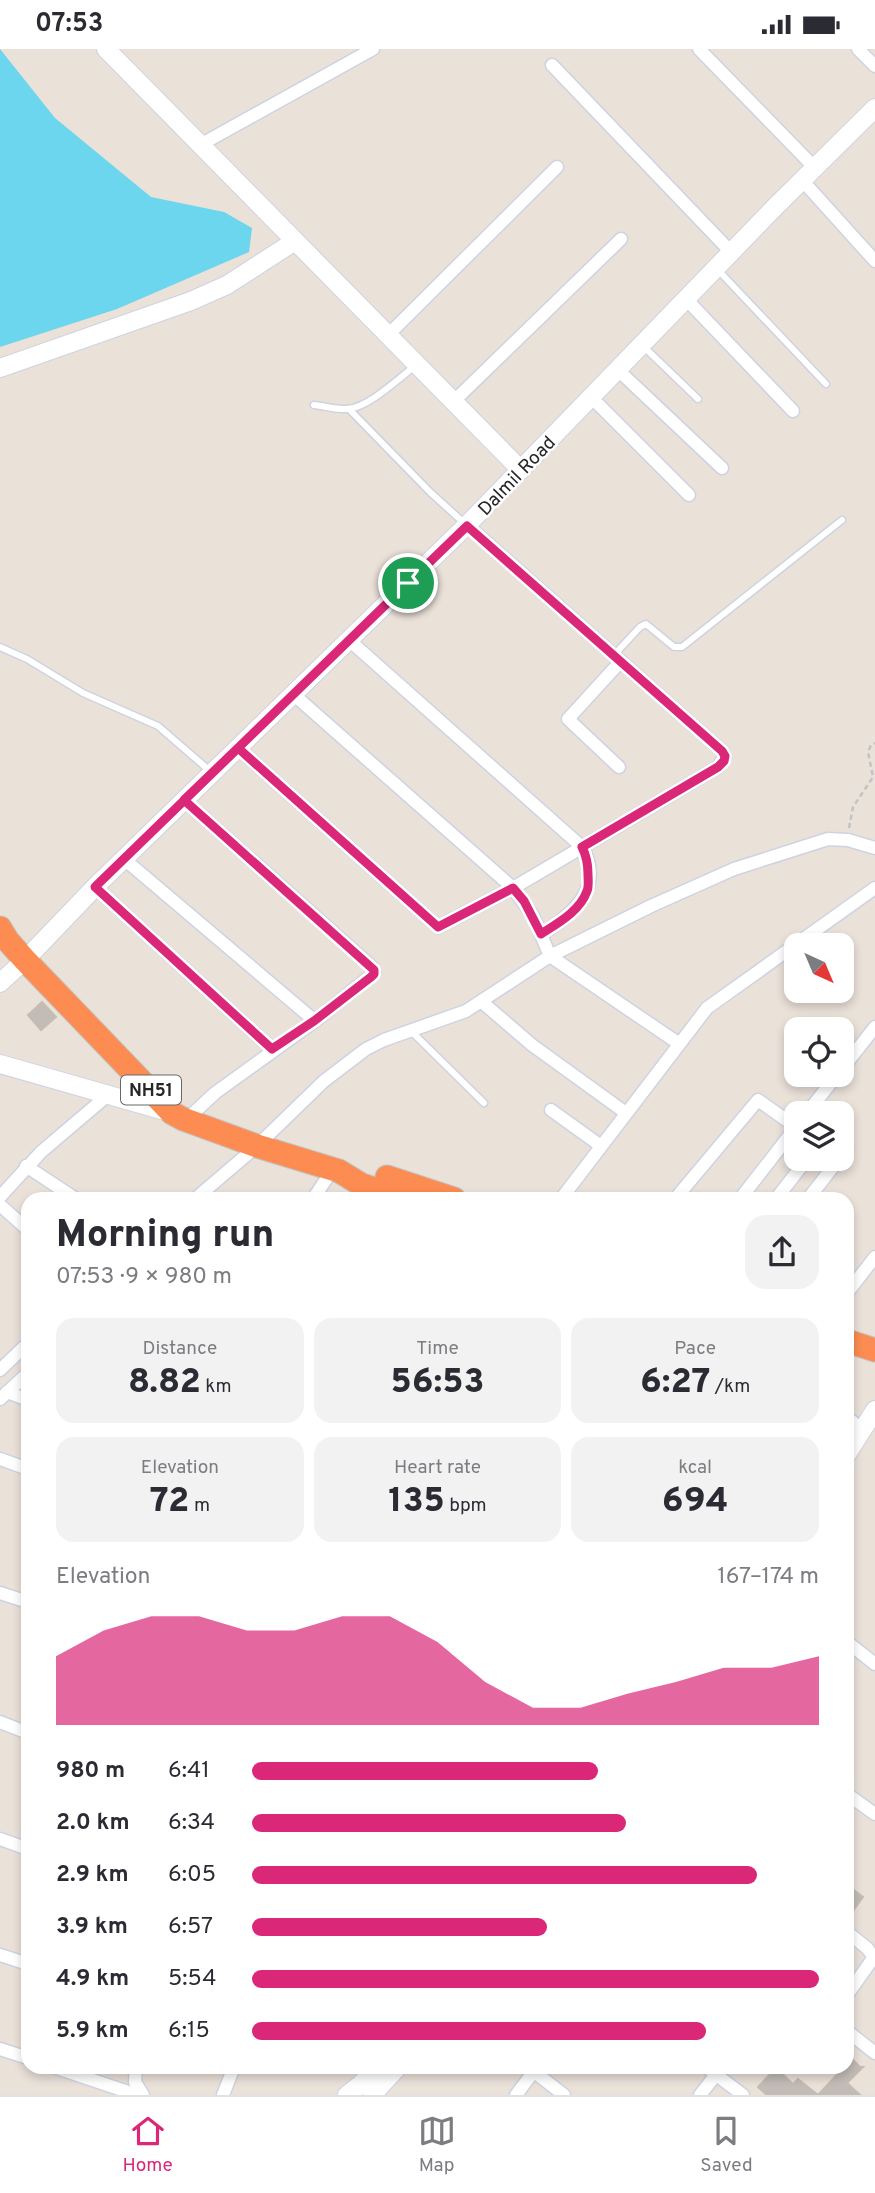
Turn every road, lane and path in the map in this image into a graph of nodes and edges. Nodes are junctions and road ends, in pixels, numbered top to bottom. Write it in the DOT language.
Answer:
graph roads {
  1 [pos="373,49"];
  2 [pos="699,49"];
  3 [pos="858,49"];
  4 [pos="111,51"];
  5 [pos="552,65"];
  6 [pos="875,66"];
  7 [pos="872,116"];
  8 [pos="200,145"];
  9 [pos="557,167"];
  10 [pos="808,174"];
  11 [pos="621,239"];
  12 [pos="295,241"];
  13 [pos="731,253"];
  14 [pos="875,261"];
  15 [pos="716,268"];
  16 [pos="686,299"];
  17 [pos="388,335"];
  18 [pos="642,345"];
  19 [pos="417,364"];
  20 [pos="0,367"];
  21 [pos="618,370"];
  22 [pos="826,384"];
  23 [pos="591,397"];
  24 [pos="698,399"];
  25 [pos="454,401"];
  26 [pos="314,405"];
  27 [pos="349,409"];
  28 [pos="793,411"];
  29 [pos="722,468"];
  30 [pos="521,470"];
  31 [pos="689,495"];
  32 [pos="842,520"];
  33 [pos="467,526"];
  34 [pos="349,640"];
  35 [pos="0,647"];
  36 [pos="617,658"];
  37 [pos="293,694"];
  38 [pos="875,743"];
  39 [pos="238,748"];
  40 [pos="619,767"];
  41 [pos="212,773"];
  42 [pos="184,800"];
  43 [pos="848,840"];
  44 [pos="582,847"];
  45 [pos="875,848"];
  46 [pos="124,859"];
  47 [pos="95,887"];
  48 [pos="513,888"];
  49 [pos="875,888"];
  50 [pos="541,934"];
  51 [pos="3,936"];
  52 [pos="550,956"];
  53 [pos="25,960"];
  54 [pos="0,983"];
  55 [pos="482,1002"];
  56 [pos="314,1021"];
  57 [pos="875,1027"];
  58 [pos="411,1030"];
  59 [pos="678,1044"];
  60 [pos="272,1049"];
  61 [pos="854,1054"];
  62 [pos="0,1064"];
  63 [pos="828,1087"];
  64 [pos="108,1095"];
  65 [pos="816,1101"];
  66 [pos="484,1103"];
  67 [pos="551,1111"];
  68 [pos="626,1113"];
  69 [pos="179,1116"];
  70 [pos="784,1118"];
  71 [pos="784,1142"];
  72 [pos="257,1146"];
  73 [pos="601,1146"];
  74 [pos="26,1167"];
  75 [pos="336,1170"];
  76 [pos="798,1171"];
  77 [pos="829,1171"];
  78 [pos="65,1192"];
  79 [pos="203,1192"];
  80 [pos="319,1192"];
  81 [pos="384,1192"];
  82 [pos="432,1192"];
  83 [pos="566,1192"];
  84 [pos="681,1192"];
  85 [pos="745,1192"];
  86 [pos="781,1192"];
  87 [pos="813,1192"];
  88 [pos="0,1197"];
  89 [pos="0,1205"];
  90 [pos="21,1224"];
  91 [pos="875,1257"];
  92 [pos="854,1284"];
  93 [pos="854,1330"];
  94 [pos="875,1336"];
  95 [pos="854,1343"];
  96 [pos="21,1350"];
  97 [pos="875,1350"];
  98 [pos="0,1370"];
  99 [pos="21,1379"];
  100 [pos="3,1395"];
  101 [pos="21,1399"];
  102 [pos="875,1410"];
  103 [pos="857,1443"];
  104 [pos="0,1459"];
  105 [pos="21,1466"];
  106 [pos="0,1593"];
  107 [pos="21,1600"];
  108 [pos="854,1648"];
  109 [pos="875,1664"];
  110 [pos="0,1723"];
  111 [pos="21,1730"];
  112 [pos="854,1799"];
  113 [pos="875,1814"];
  114 [pos="0,1839"];
  115 [pos="21,1846"];
  116 [pos="854,1938"];
  117 [pos="0,1955"];
  118 [pos="21,1962"];
  119 [pos="854,1985"];
  120 [pos="854,2036"];
  121 [pos="0,2049"];
  122 [pos="875,2053"];
  123 [pos="21,2056"];
  124 [pos="76,2074"];
  125 [pos="136,2074"];
  126 [pos="231,2074"];
  127 [pos="370,2074"];
  128 [pos="393,2074"];
  129 [pos="529,2074"];
  130 [pos="540,2074"];
  131 [pos="712,2074"];
  132 [pos="720,2074"];
  133 [pos="380,2093"];
  134 [pos="140,2095"];
  135 [pos="223,2095"];
  136 [pos="347,2095"];
  137 [pos="516,2095"];
  138 [pos="565,2095"];
  139 [pos="700,2095"];
  140 [pos="743,2095"];
  1 -- 8 [label="street"];
  2 -- 10 [label="street"];
  3 -- 6 [label="street"];
  4 -- 8 [label="street"];
  5 -- 13 [label="street"];
  7 -- 10 [label="street, Dalmil Road"];
  8 -- 12 [label="street"];
  9 -- 17 [label="street"];
  10 -- 13 [label="street, Dalmil Road"];
  10 -- 14 [label="street"];
  11 -- 25 [label="street"];
  12 -- 17 [label="street"];
  12 -- 20 [label="street"];
  13 -- 15 [label="street, Dalmil Road"];
  15 -- 16 [label="street, Dalmil Road"];
  15 -- 22 [label="lane"];
  16 -- 18 [label="street, Dalmil Road"];
  16 -- 28 [label="street"];
  17 -- 19 [label="street"];
  18 -- 21 [label="street, Dalmil Road"];
  18 -- 24 [label="lane"];
  19 -- 25 [label="street"];
  19 -- 27 [label="lane"];
  21 -- 23 [label="street, Dalmil Road"];
  21 -- 29 [label="street"];
  23 -- 30 [label="street, Dalmil Road"];
  23 -- 31 [label="street"];
  25 -- 30 [label="street"];
  26 -- 27 [label="lane"];
  27 -- 33 [label="lane"];
  30 -- 33 [label="street, Dalmil Road"];
  32 -- 36 [label="lane"];
  33 -- 34 [label="street, Dalmil Road"];
  33 -- 36 [label="street"];
  34 -- 37 [label="street, Dalmil Road"];
  34 -- 44 [label="street"];
  35 -- 41 [label="lane"];
  36 -- 40 [label="street"];
  36 -- 44 [label="street"];
  37 -- 39 [label="street, Dalmil Road"];
  37 -- 48 [label="street"];
  38 -- 43 [label="path"];
  39 -- 41 [label="street, Dalmil Road"];
  39 -- 48 [label="street"];
  41 -- 42 [label="street, Dalmil Road"];
  42 -- 46 [label="street, Dalmil Road"];
  42 -- 56 [label="street"];
  43 -- 45 [label="street"];
  43 -- 52 [label="street"];
  44 -- 48 [label="street"];
  44 -- 50 [label="street"];
  46 -- 47 [label="street, Dalmil Road"];
  46 -- 56 [label="street"];
  47 -- 53 [label="street, Dalmil Road"];
  47 -- 60 [label="street"];
  48 -- 50 [label="street"];
  49 -- 59 [label="street"];
  50 -- 52 [label="street"];
  51 -- 53 [label="highway, NH51"];
  52 -- 55 [label="street"];
  52 -- 59 [label="street"];
  53 -- 54 [label="street, Dalmil Road"];
  53 -- 69 [label="highway, NH51"];
  55 -- 58 [label="street"];
  55 -- 68 [label="street"];
  56 -- 60 [label="street"];
  57 -- 61 [label="street"];
  58 -- 66 [label="lane"];
  58 -- 72 [label="street"];
  59 -- 68 [label="street"];
  60 -- 69 [label="street"];
  62 -- 64 [label="street"];
  63 -- 65 [label="street"];
  64 -- 69 [label="street"];
  64 -- 74 [label="street"];
  67 -- 73 [label="street"];
  68 -- 73 [label="street"];
  69 -- 72 [label="highway, NH51"];
  70 -- 84 [label="street"];
  71 -- 85 [label="street"];
  72 -- 75 [label="highway, NH51"];
  72 -- 79 [label="street"];
  73 -- 83 [label="street"];
  74 -- 78 [label="street"];
  74 -- 88 [label="street"];
  75 -- 80 [label="street"];
  75 -- 81 [label="highway, NH51"];
  75 -- 82 [label="highway, NH51"];
  76 -- 86 [label="street"];
  77 -- 87 [label="street"];
  89 -- 90 [label="street"];
  91 -- 92 [label="street"];
  93 -- 94 [label="highway"];
  95 -- 97 [label="highway"];
  96 -- 98 [label="street"];
  99 -- 100 [label="street"];
  100 -- 101 [label="street"];
  102 -- 103 [label="street"];
  104 -- 105 [label="street"];
  106 -- 107 [label="street"];
  108 -- 109 [label="street"];
  110 -- 111 [label="street"];
  112 -- 113 [label="street"];
  114 -- 115 [label="street"];
  116 -- 119 [label="street"];
  117 -- 118 [label="street"];
  120 -- 122 [label="street"];
  121 -- 123 [label="street"];
  124 -- 134 [label="street"];
  125 -- 134 [label="street"];
  126 -- 135 [label="street"];
  127 -- 136 [label="street"];
  128 -- 133 [label="street"];
  129 -- 137 [label="street"];
  130 -- 138 [label="street"];
  131 -- 139 [label="street"];
  132 -- 140 [label="street"];
}
